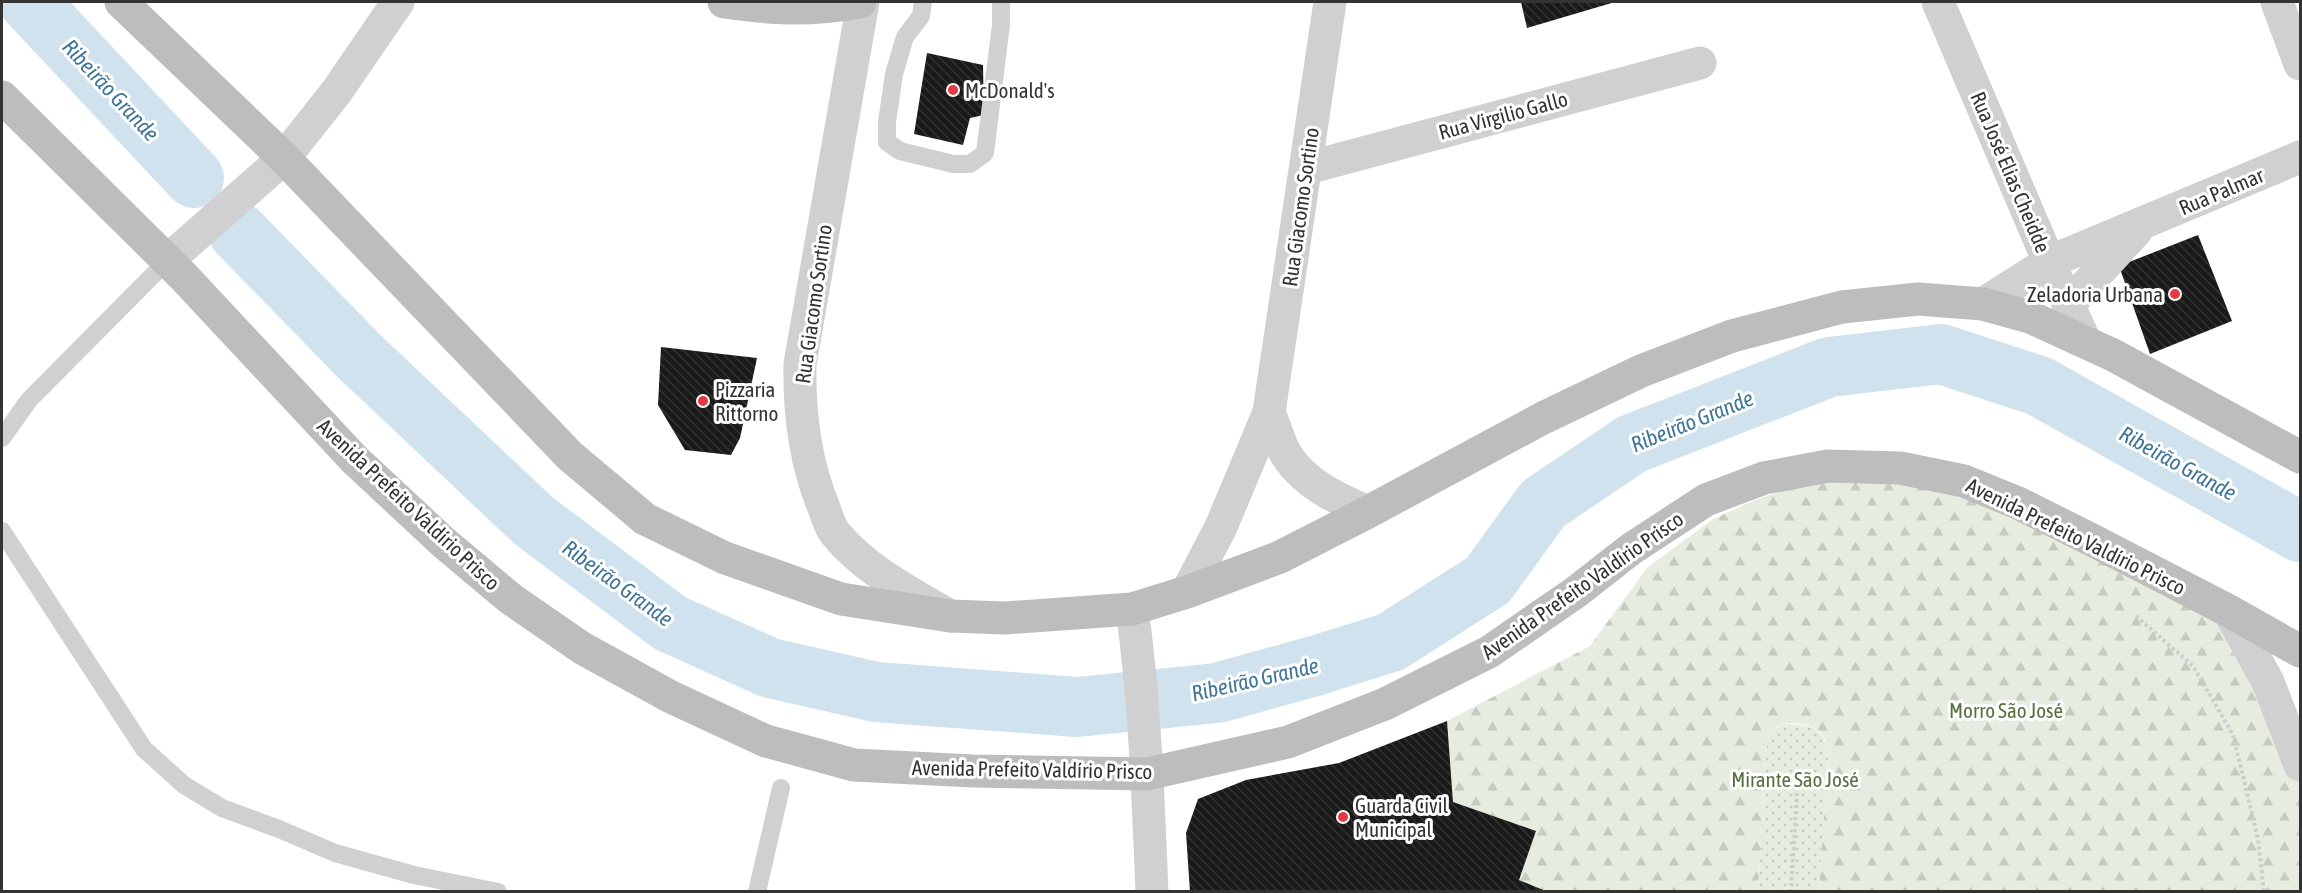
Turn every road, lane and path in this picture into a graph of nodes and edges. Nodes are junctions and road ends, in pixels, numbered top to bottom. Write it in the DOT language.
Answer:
graph roads {
  1 [pos="121,2"];
  2 [pos="398,2"];
  3 [pos="724,2"];
  4 [pos="861,2"];
  5 [pos="922,2"];
  6 [pos="1001,2"];
  7 [pos="1330,2"];
  8 [pos="1938,2"];
  9 [pos="2277,2"];
  10 [pos="1700,63"];
  11 [pos="2301,64"];
  12 [pos="2,97"];
  13 [pos="2301,157"];
  14 [pos="284,158"];
  15 [pos="1306,168"];
  16 [pos="2141,225"];
  17 [pos="167,261"];
  18 [pos="2049,262"];
  19 [pos="1983,304"];
  20 [pos="2069,304"];
  21 [pos="2085,341"];
  22 [pos="1269,412"];
  23 [pos="2,438"];
  24 [pos="2301,456"];
  25 [pos="1368,512"];
  26 [pos="2,531"];
  27 [pos="1187,592"];
  28 [pos="1132,609"];
  29 [pos="2229,611"];
  30 [pos="950,616"];
  31 [pos="2136,616"];
  32 [pos="2301,651"];
  33 [pos="2301,765"];
  34 [pos="1147,774"];
  35 [pos="1798,775"];
  36 [pos="781,788"];
  37 [pos="498,891"];
  38 [pos="757,891"];
  39 [pos="1152,891"];
  40 [pos="1791,891"];
  41 [pos="2264,891"];
  1 -- 14 [label="main road"];
  2 -- 14 [label="street"];
  3 -- 4 [label="main road"];
  4 -- 30 [label="street, Rua Giacomo Sortino"];
  5 -- 6 [label="lane"];
  7 -- 15 [label="street, Rua Giacomo Sortino"];
  8 -- 18 [label="street, Rua José Elias Cheidde"];
  9 -- 11 [label="street"];
  10 -- 15 [label="street, Rua Virgilio Gallo"];
  12 -- 17 [label="main road, Avenida Prefeito Valdírio Prisco"];
  13 -- 16 [label="street, Rua Palmar"];
  14 -- 17 [label="street"];
  14 -- 30 [label="main road"];
  15 -- 22 [label="street, Rua Giacomo Sortino"];
  16 -- 18 [label="street, Rua Palmar"];
  16 -- 20 [label="street, Rua Palmar"];
  17 -- 23 [label="lane"];
  17 -- 34 [label="main road, Avenida Prefeito Valdírio Prisco"];
  18 -- 19 [label="street, Rua Palmar"];
  18 -- 20 [label="street, Rua José Elias Cheidde"];
  19 -- 21 [label="main road"];
  19 -- 25 [label="main road"];
  20 -- 21 [label="street, Rua José Elias Cheidde"];
  21 -- 24 [label="main road"];
  22 -- 25 [label="street"];
  22 -- 27 [label="street, Rua Giacomo Sortino"];
  25 -- 27 [label="main road"];
  26 -- 37 [label="lane"];
  27 -- 28 [label="main road"];
  28 -- 30 [label="main road"];
  28 -- 34 [label="street"];
  29 -- 32 [label="main road, Avenida Prefeito Valdírio Prisco"];
  29 -- 33 [label="street"];
  29 -- 34 [label="main road, Avenida Prefeito Valdírio Prisco"];
  31 -- 41 [label="path"];
  34 -- 39 [label="street"];
  35 -- 40 [label="path"];
  36 -- 38 [label="lane"];
}
